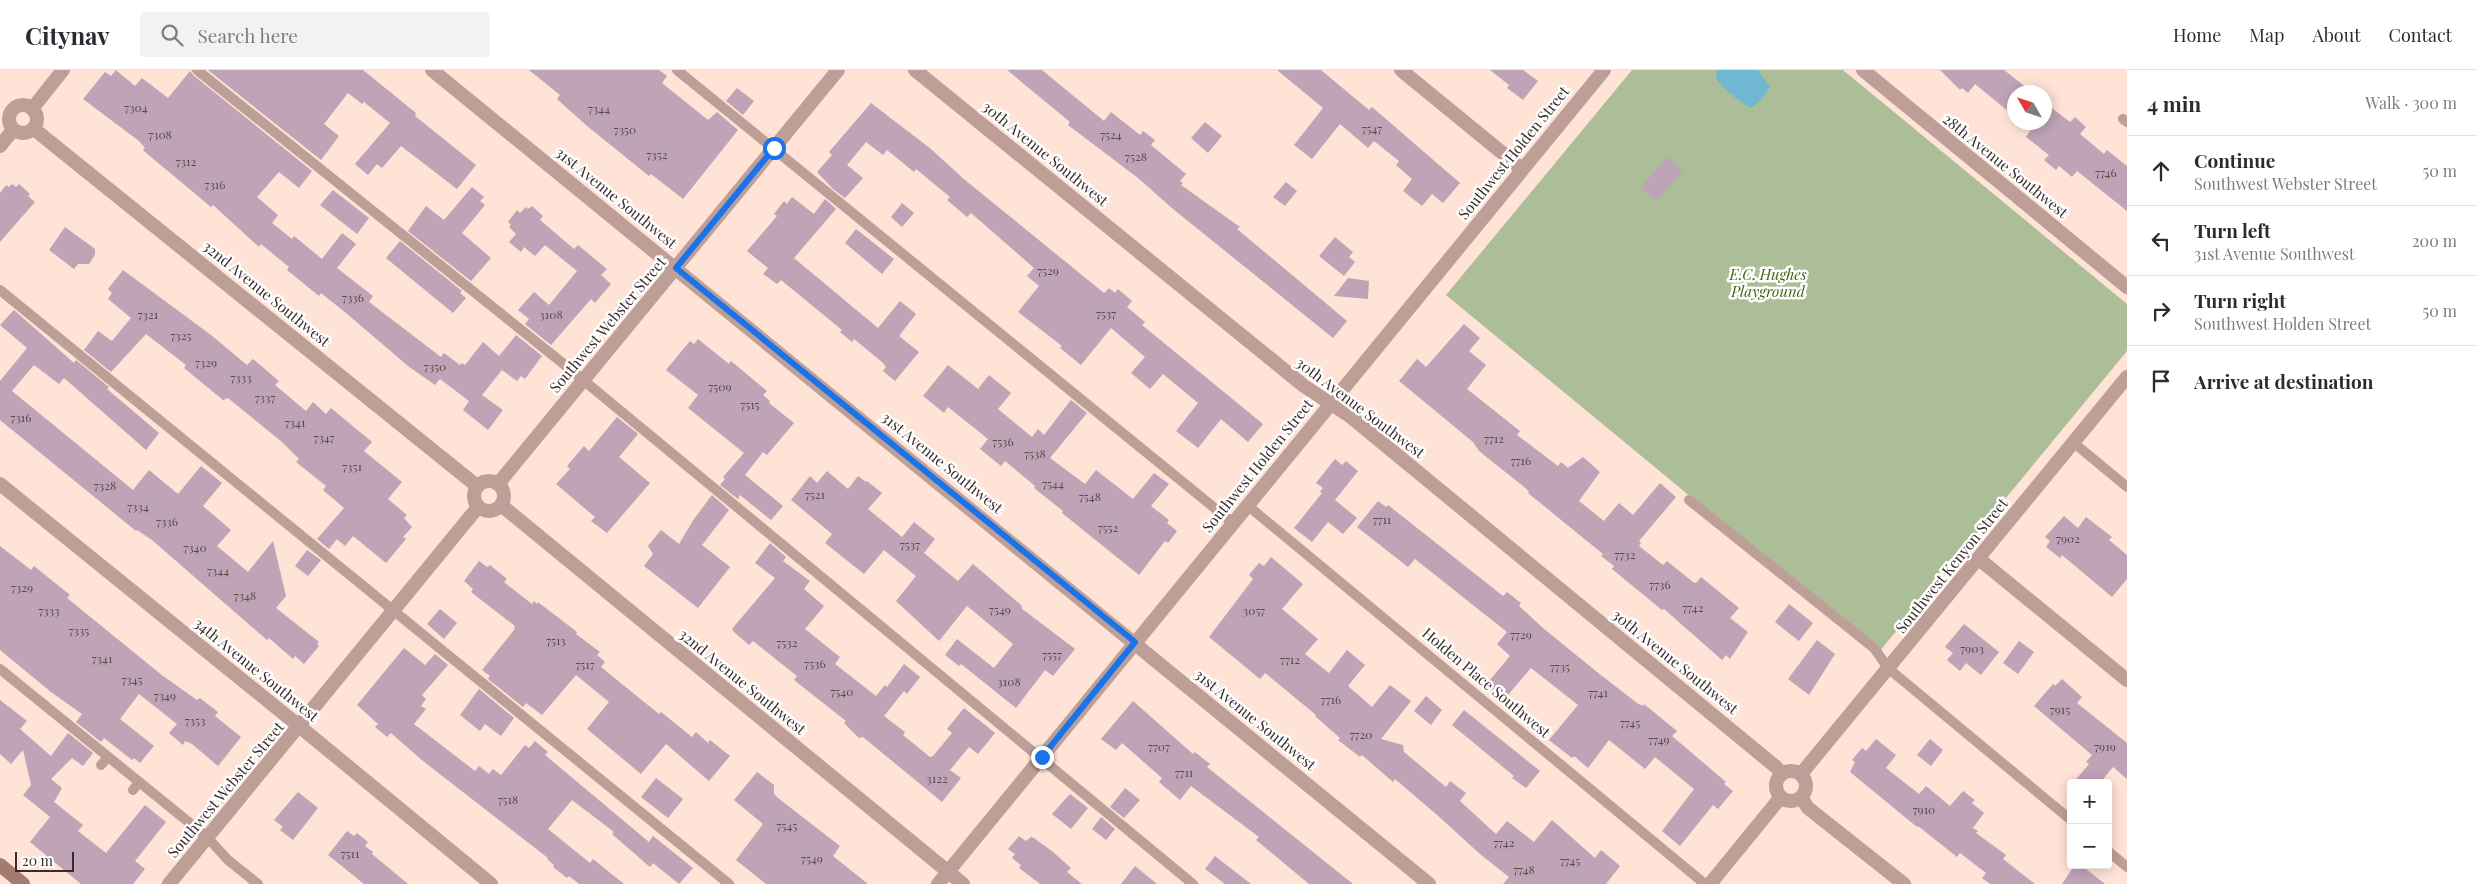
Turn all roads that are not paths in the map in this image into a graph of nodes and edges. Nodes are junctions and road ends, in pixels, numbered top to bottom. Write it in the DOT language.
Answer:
graph roads {
  1 [pos="63,70"];
  2 [pos="197,70"];
  3 [pos="432,70"];
  4 [pos="677,70"];
  5 [pos="838,70"];
  6 [pos="916,70"];
  7 [pos="1401,70"];
  8 [pos="1604,70"];
  9 [pos="1862,70"];
  10 [pos="6,107"];
  11 [pos="32,109"];
  12 [pos="34,129"];
  13 [pos="13,130"];
  14 [pos="0,146"];
  15 [pos="774,148"];
  16 [pos="1522,169"];
  17 [pos="676,268"];
  18 [pos="2127,287"];
  19 [pos="0,290"];
  20 [pos="2127,377"];
  21 [pos="583,380"];
  22 [pos="1330,404"];
  23 [pos="2074,443"];
  24 [pos="0,484"];
  25 [pos="498,484"];
  26 [pos="477,486"];
  27 [pos="2127,487"];
  28 [pos="1689,500"];
  29 [pos="500,505"];
  30 [pos="1247,505"];
  31 [pos="478,507"];
  32 [pos="1233,523"];
  33 [pos="1979,559"];
  34 [pos="394,610"];
  35 [pos="1135,642"];
  36 [pos="0,669"];
  37 [pos="1888,669"];
  38 [pos="2127,680"];
  39 [pos="300,726"];
  40 [pos="108,757"];
  41 [pos="1042,757"];
  42 [pos="101,765"];
  43 [pos="1782,774"];
  44 [pos="1801,774"];
  45 [pos="1781,797"];
  46 [pos="1801,797"];
  47 [pos="2067,817"];
  48 [pos="208,837"];
  49 [pos="2112,854"];
  50 [pos="0,866"];
  51 [pos="2127,867"];
  52 [pos="948,871"];
  53 [pos="23,884"];
  54 [pos="169,884"];
  55 [pos="258,884"];
  56 [pos="490,884"];
  57 [pos="729,884"];
  58 [pos="938,884"];
  59 [pos="963,884"];
  60 [pos="1194,884"];
  61 [pos="1429,884"];
  62 [pos="1705,884"];
  63 [pos="1710,884"];
  64 [pos="1904,884"];
  1 -- 11 [label="street"];
  2 -- 21 [label="lane"];
  3 -- 17 [label="street, 31st Avenue Southwest"];
  4 -- 15 [label="lane"];
  5 -- 15 [label="street, Southwest Webster Street"];
  6 -- 22 [label="street, 30th Avenue Southwest"];
  7 -- 16 [label="street"];
  8 -- 16 [label="street, Southwest Holden Street"];
  9 -- 18 [label="street, 28th Avenue Southwest"];
  10 -- 11 [label="street"];
  10 -- 13 [label="street"];
  11 -- 12 [label="street"];
  12 -- 13 [label="street"];
  12 -- 26 [label="street, 32nd Avenue Southwest"];
  13 -- 14 [label="street"];
  15 -- 17 [label="street, Southwest Webster Street"];
  15 -- 32 [label="lane"];
  16 -- 22 [label="street, Southwest Holden Street"];
  17 -- 21 [label="street, Southwest Webster Street"];
  17 -- 35 [label="street, 31st Avenue Southwest"];
  19 -- 34 [label="lane"];
  20 -- 23 [label="street, Southwest Kenyon Street"];
  21 -- 25 [label="street, Southwest Webster Street"];
  21 -- 41 [label="lane"];
  22 -- 30 [label="street, Southwest Holden Street"];
  22 -- 43 [label="street, 30th Avenue Southwest"];
  23 -- 27 [label="lane"];
  23 -- 33 [label="street, Southwest Kenyon Street"];
  24 -- 39 [label="street, 34th Avenue Southwest"];
  25 -- 26 [label="street"];
  25 -- 29 [label="street"];
  26 -- 31 [label="street"];
  28 -- 37 [label="lane"];
  29 -- 31 [label="street"];
  29 -- 52 [label="street, 32nd Avenue Southwest"];
  30 -- 32 [label="street, Southwest Holden Street"];
  30 -- 62 [label="lane, Holden Place Southwest"];
  31 -- 34 [label="street, Southwest Webster Street"];
  32 -- 35 [label="street, Southwest Holden Street"];
  33 -- 37 [label="street, Southwest Kenyon Street"];
  33 -- 38 [label="street"];
  34 -- 39 [label="street, Southwest Webster Street"];
  34 -- 57 [label="lane"];
  35 -- 41 [label="street, Southwest Holden Street"];
  35 -- 61 [label="street, 31st Avenue Southwest"];
  36 -- 40 [label="lane"];
  37 -- 44 [label="street, Southwest Kenyon Street"];
  37 -- 47 [label="lane"];
  39 -- 48 [label="street, Southwest Webster Street"];
  39 -- 56 [label="street, 34th Avenue Southwest"];
  40 -- 42 [label="lane"];
  40 -- 48 [label="lane"];
  41 -- 52 [label="street, Southwest Holden Street"];
  41 -- 60 [label="lane"];
  43 -- 44 [label="street"];
  43 -- 45 [label="street"];
  44 -- 46 [label="street"];
  45 -- 46 [label="street"];
  45 -- 63 [label="street"];
  46 -- 64 [label="street"];
  48 -- 54 [label="street, Southwest Webster Street"];
  48 -- 55 [label="lane"];
  49 -- 51 [label="lane"];
  50 -- 53 [label="main road"];
  52 -- 58 [label="street, Southwest Holden Street"];
  52 -- 59 [label="street, 32nd Avenue Southwest"];
}
